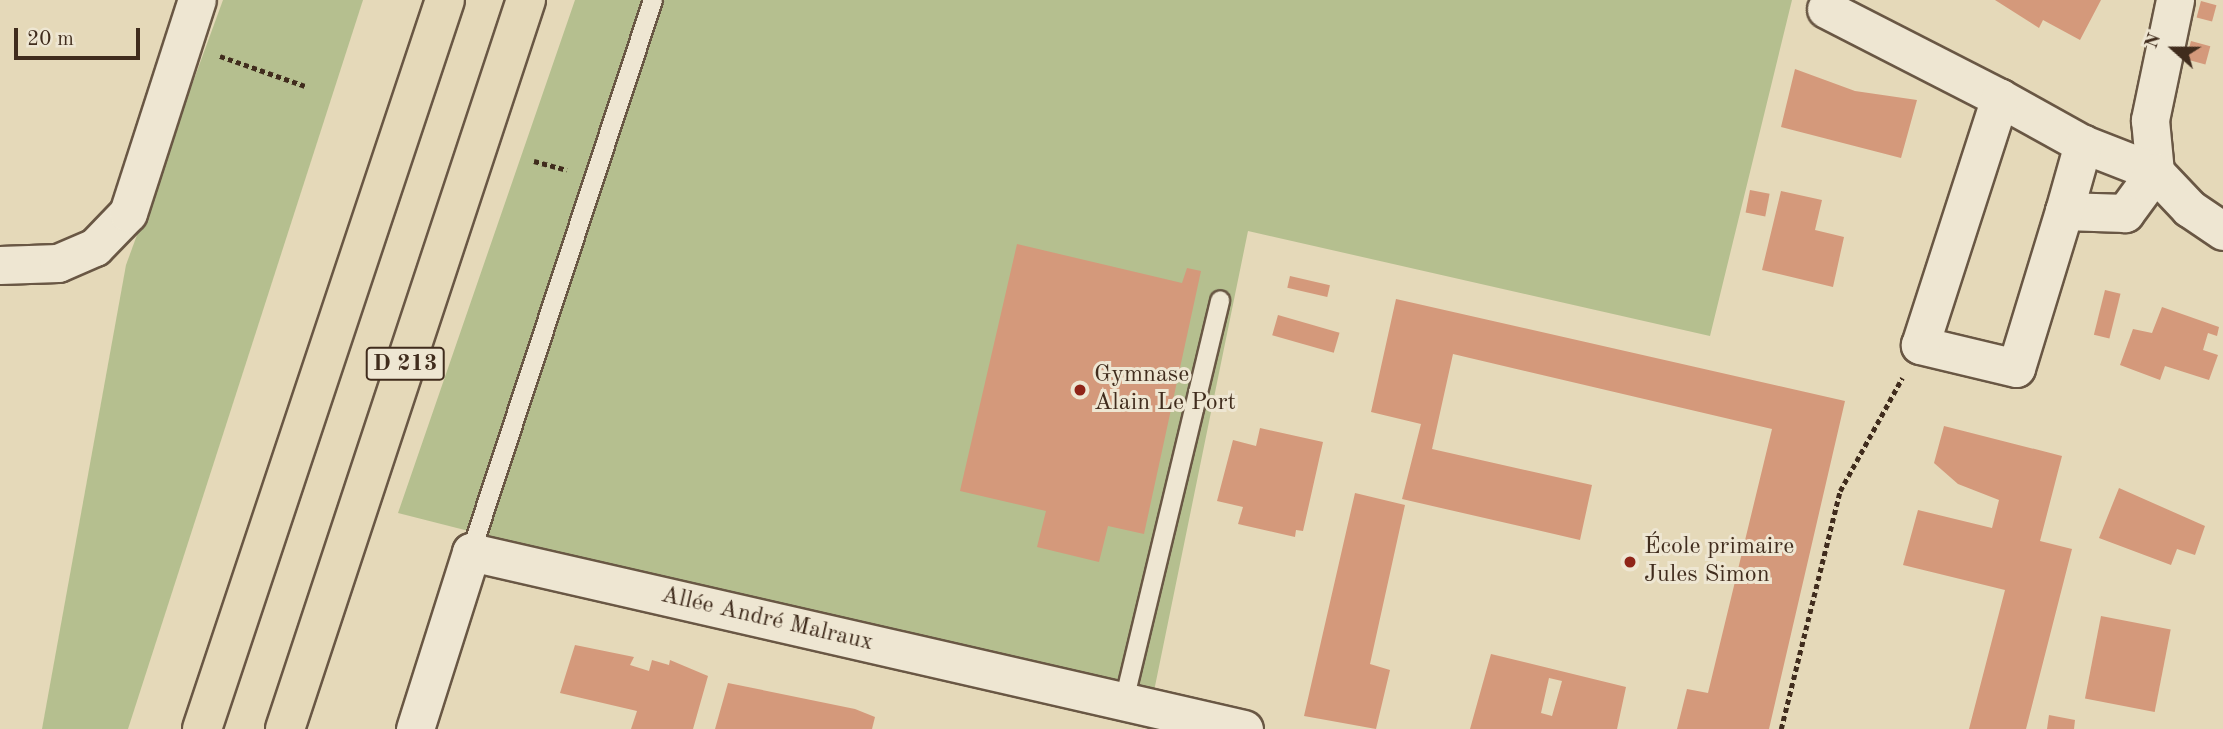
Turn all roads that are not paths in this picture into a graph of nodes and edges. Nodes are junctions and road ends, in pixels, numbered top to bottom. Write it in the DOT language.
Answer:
graph roads {
  1 [pos="197,0"];
  2 [pos="445,0"];
  3 [pos="526,0"];
  4 [pos="653,0"];
  5 [pos="2175,0"];
  6 [pos="1826,9"];
  7 [pos="2000,98"];
  8 [pos="2083,144"];
  9 [pos="2155,172"];
  10 [pos="2064,211"];
  11 [pos="2223,231"];
  12 [pos="0,265"];
  13 [pos="1220,300"];
  14 [pos="471,552"];
  15 [pos="1124,701"];
  16 [pos="202,729"];
  17 [pos="285,729"];
  18 [pos="415,729"];
  19 [pos="1244,729"];
  1 -- 12 [label="street"];
  2 -- 16 [label="highway, D 213"];
  3 -- 17 [label="highway, D 213"];
  4 -- 14 [label="lane"];
  5 -- 9 [label="street"];
  6 -- 7 [label="street"];
  7 -- 8 [label="street"];
  7 -- 10 [label="street"];
  8 -- 9 [label="street"];
  8 -- 10 [label="street"];
  9 -- 10 [label="street"];
  9 -- 11 [label="street"];
  13 -- 15 [label="lane"];
  14 -- 15 [label="street, Allée André Malraux"];
  14 -- 18 [label="street"];
  15 -- 19 [label="street, Allée André Malraux"];
}
